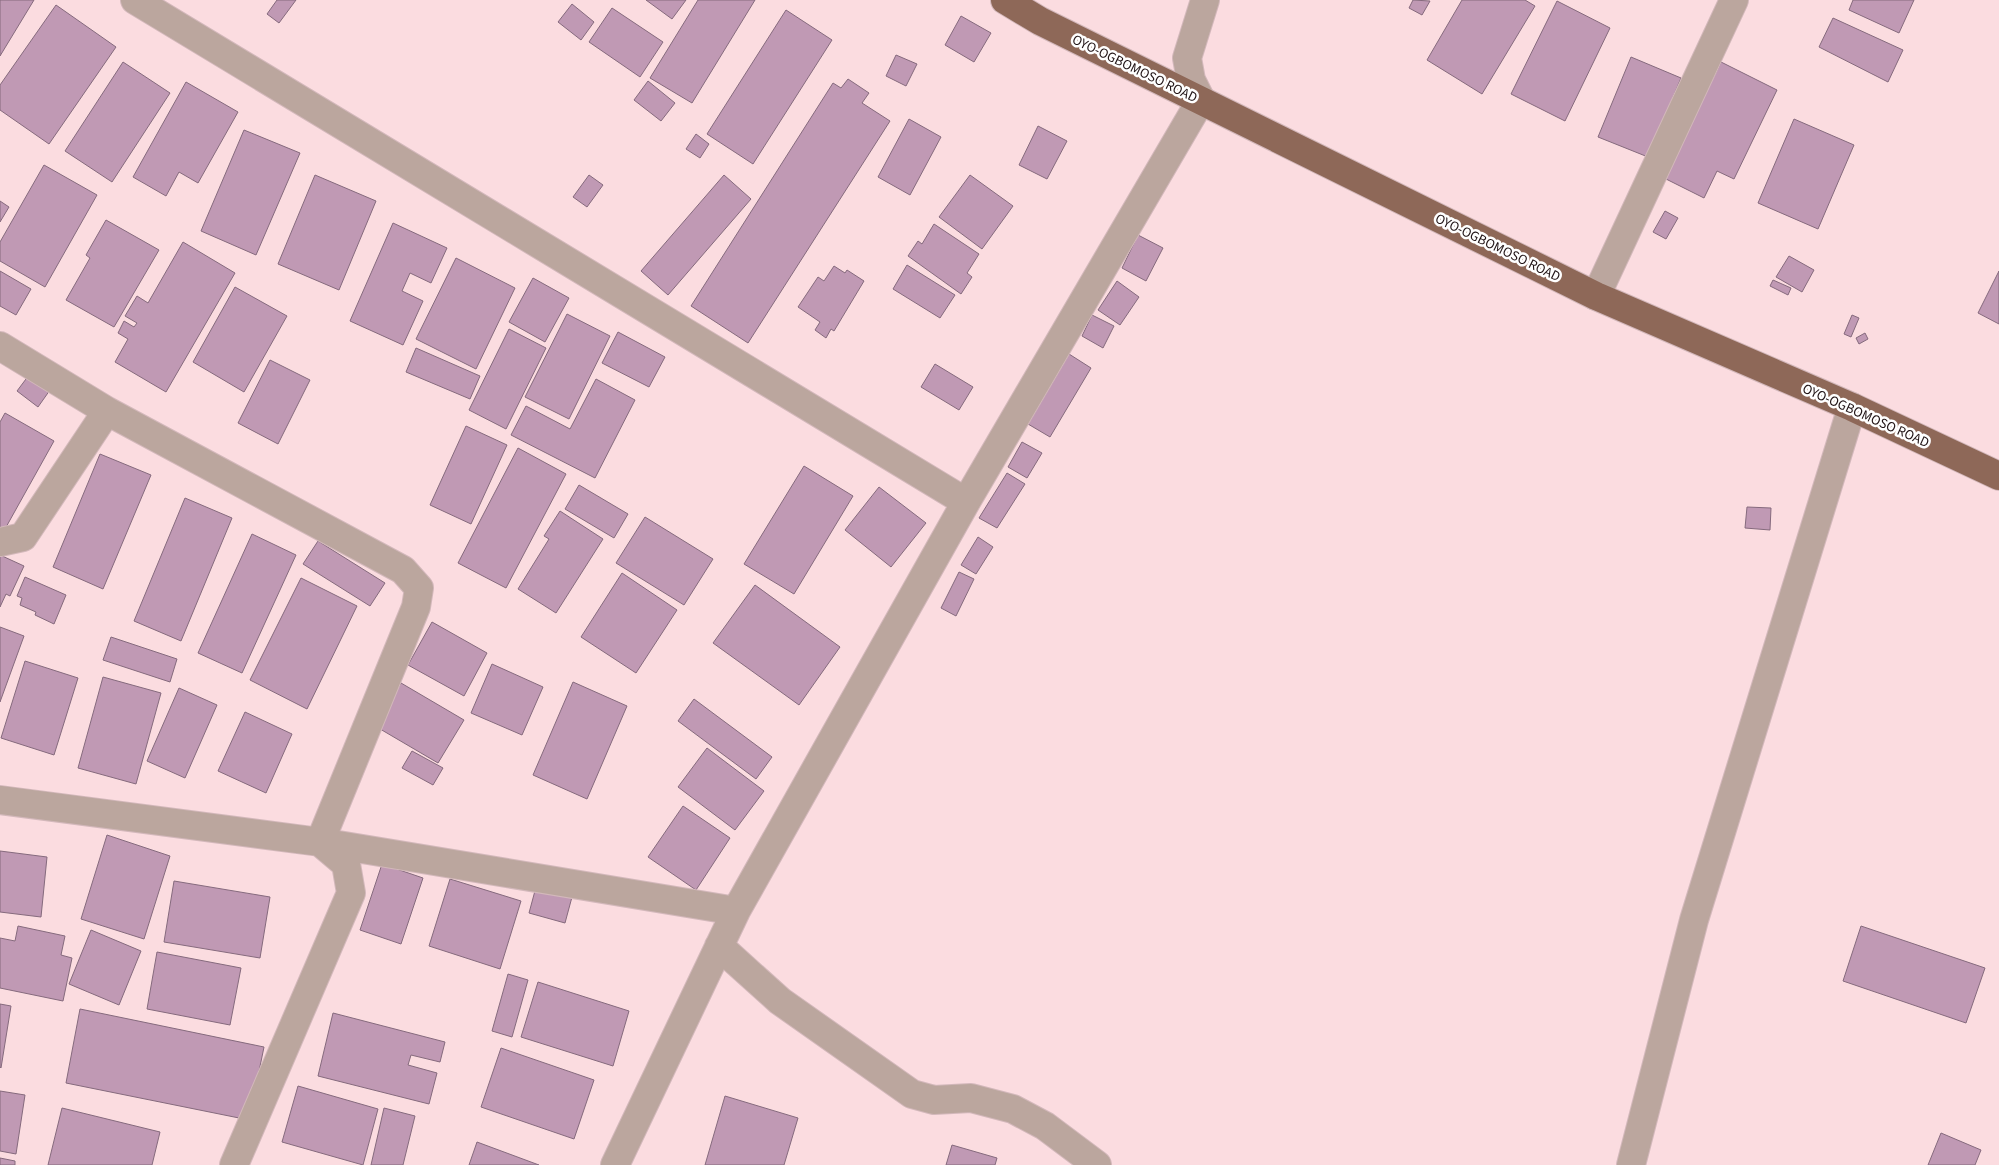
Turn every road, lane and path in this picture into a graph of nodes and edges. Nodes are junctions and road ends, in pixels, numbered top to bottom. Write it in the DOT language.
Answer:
graph roads {
  1 [pos="135,0"];
  2 [pos="1005,0"];
  3 [pos="1206,0"];
  4 [pos="1734,0"];
  5 [pos="1201,100"];
  6 [pos="1596,296"];
  7 [pos="0,346"];
  8 [pos="1852,407"];
  9 [pos="107,412"];
  10 [pos="1999,476"];
  11 [pos="966,502"];
  12 [pos="0,542"];
  13 [pos="0,800"];
  14 [pos="320,842"];
  15 [pos="736,911"];
  16 [pos="719,946"];
  17 [pos="234,1165"];
  18 [pos="615,1165"];
  19 [pos="1097,1165"];
  20 [pos="1631,1165"];
  1 -- 11 [label="street"];
  2 -- 5 [label="highway, OYO-OGBOMOSO ROAD"];
  3 -- 5 [label="street"];
  4 -- 6 [label="street"];
  5 -- 6 [label="highway, OYO-OGBOMOSO ROAD"];
  5 -- 11 [label="street"];
  6 -- 8 [label="highway, OYO-OGBOMOSO ROAD"];
  7 -- 9 [label="street"];
  8 -- 10 [label="highway, OYO-OGBOMOSO ROAD"];
  8 -- 20 [label="street"];
  9 -- 12 [label="street"];
  9 -- 14 [label="street"];
  11 -- 15 [label="street"];
  13 -- 14 [label="street"];
  14 -- 15 [label="street"];
  14 -- 17 [label="street"];
  15 -- 16 [label="street"];
  16 -- 18 [label="street"];
  16 -- 19 [label="street"];
}
